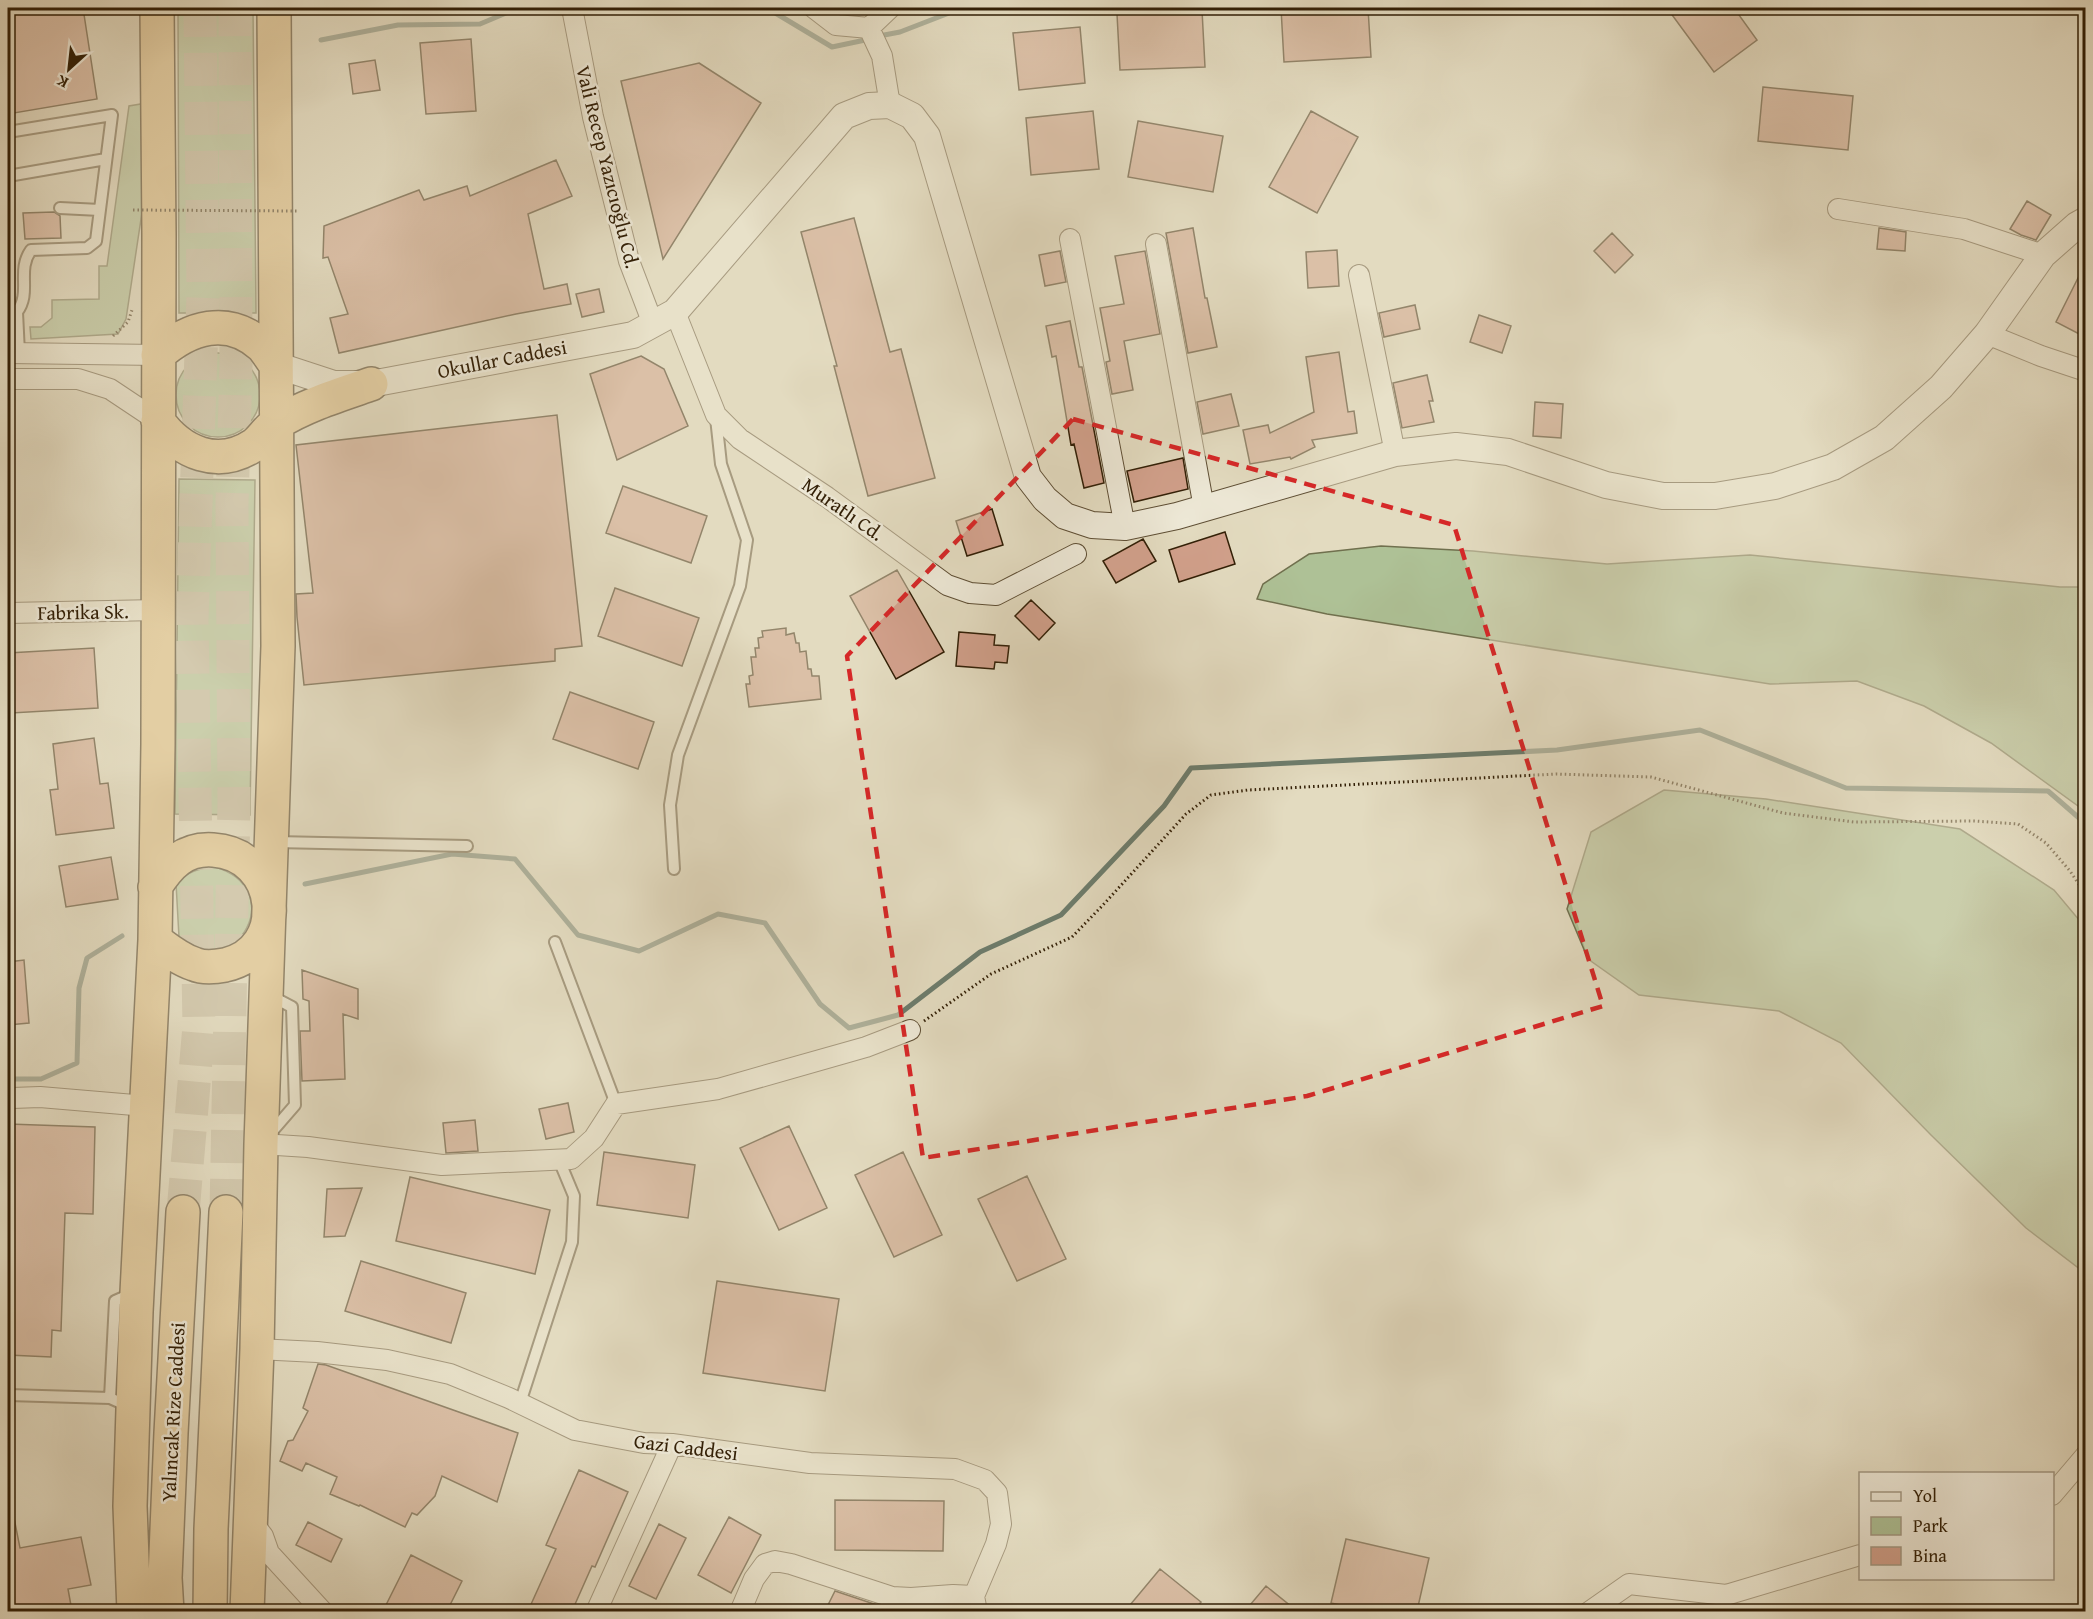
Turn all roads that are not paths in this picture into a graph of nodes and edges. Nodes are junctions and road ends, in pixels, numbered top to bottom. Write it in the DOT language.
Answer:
graph roads {
  1 [pos="157,8"];
  2 [pos="274,8"];
  3 [pos="572,8"];
  4 [pos="814,8"];
  5 [pos="890,8"];
  6 [pos="869,28"];
  7 [pos="890,105"];
  8 [pos="8,132"];
  9 [pos="106,159"];
  10 [pos="8,176"];
  11 [pos="60,208"];
  12 [pos="1838,208"];
  13 [pos="100,210"];
  14 [pos="2085,220"];
  15 [pos="1070,239"];
  16 [pos="1156,244"];
  17 [pos="2043,255"];
  18 [pos="1359,274"];
  19 [pos="12,311"];
  20 [pos="675,312"];
  21 [pos="643,330"];
  22 [pos="1987,334"];
  23 [pos="13,353"];
  24 [pos="158,355"];
  25 [pos="276,365"];
  26 [pos="2085,371"];
  27 [pos="8,379"];
  28 [pos="371,384"];
  29 [pos="716,415"];
  30 [pos="158,421"];
  31 [pos="275,424"];
  32 [pos="1395,453"];
  33 [pos="1204,508"];
  34 [pos="1125,527"];
  35 [pos="1076,554"];
  36 [pos="158,610"];
  37 [pos="8,613"];
  38 [pos="272,842"];
  39 [pos="467,846"];
  40 [pos="674,869"];
  41 [pos="155,887"];
  42 [pos="270,913"];
  43 [pos="155,940"];
  44 [pos="555,942"];
  45 [pos="910,1030"];
  46 [pos="9,1098"];
  47 [pos="616,1104"];
  48 [pos="146,1106"];
  49 [pos="261,1144"];
  50 [pos="558,1160"];
  51 [pos="183,1212"];
  52 [pos="226,1212"];
  53 [pos="257,1349"];
  54 [pos="8,1395"];
  55 [pos="122,1403"];
  56 [pos="520,1403"];
  57 [pos="672,1444"];
  58 [pos="2085,1455"];
  59 [pos="2054,1493"];
  60 [pos="130,1506"];
  61 [pos="250,1520"];
  62 [pos="1859,1555"];
  63 [pos="122,1581"];
  64 [pos="976,1604"];
  65 [pos="134,1611"];
  66 [pos="167,1611"];
  67 [pos="210,1611"];
  68 [pos="247,1611"];
  69 [pos="323,1611"];
  70 [pos="596,1611"];
  71 [pos="740,1611"];
  72 [pos="1589,1611"];
  1 -- 24 [label="highway"];
  2 -- 25 [label="highway"];
  3 -- 21 [label="street, Vali Recep Yazıcıoğlu Cd."];
  4 -- 6 [label="street"];
  5 -- 6 [label="street"];
  6 -- 7 [label="street"];
  7 -- 20 [label="street"];
  7 -- 34 [label="street"];
  8 -- 9 [label="lane"];
  9 -- 10 [label="lane"];
  9 -- 13 [label="lane"];
  11 -- 13 [label="lane"];
  12 -- 17 [label="street"];
  13 -- 19 [label="lane"];
  14 -- 17 [label="street"];
  15 -- 34 [label="street"];
  16 -- 33 [label="street"];
  17 -- 22 [label="street"];
  18 -- 32 [label="street"];
  19 -- 23 [label="lane"];
  20 -- 21 [label="street, Okullar Caddesi"];
  20 -- 29 [label="street, Muratlı Cd."];
  21 -- 28 [label="street, Okullar Caddesi"];
  22 -- 26 [label="street"];
  22 -- 32 [label="street"];
  23 -- 24 [label="street"];
  24 -- 25 [label="highway"];
  24 -- 30 [label="highway"];
  25 -- 28 [label="street, Okullar Caddesi"];
  25 -- 31 [label="highway"];
  27 -- 30 [label="street"];
  28 -- 31 [label="highway"];
  29 -- 35 [label="street, Muratlı Cd."];
  29 -- 40 [label="lane"];
  30 -- 31 [label="highway"];
  30 -- 36 [label="highway"];
  31 -- 38 [label="highway"];
  32 -- 33 [label="street"];
  33 -- 34 [label="street"];
  36 -- 37 [label="street, Fabrika Sk."];
  36 -- 41 [label="highway"];
  38 -- 39 [label="lane"];
  38 -- 42 [label="highway"];
  41 -- 42 [label="highway"];
  41 -- 43 [label="highway"];
  42 -- 43 [label="highway"];
  42 -- 49 [label="highway"];
  43 -- 48 [label="highway"];
  44 -- 47 [label="lane"];
  45 -- 47 [label="street"];
  46 -- 48 [label="street"];
  47 -- 50 [label="street"];
  48 -- 55 [label="highway"];
  49 -- 50 [label="street"];
  49 -- 53 [label="highway"];
  50 -- 56 [label="lane"];
  51 -- 66 [label="highway, Yalıncak Rize Caddesi"];
  52 -- 67 [label="highway"];
  53 -- 56 [label="street, Gazi Caddesi"];
  53 -- 61 [label="highway"];
  54 -- 55 [label="lane"];
  55 -- 60 [label="highway"];
  56 -- 57 [label="street, Gazi Caddesi"];
  57 -- 64 [label="street, Gazi Caddesi"];
  57 -- 70 [label="street"];
  58 -- 59 [label="street"];
  60 -- 63 [label="lane, Yalıncak Rize Caddesi"];
  60 -- 65 [label="highway"];
  61 -- 68 [label="highway"];
  61 -- 69 [label="street"];
  62 -- 72 [label="street"];
  64 -- 71 [label="street"];
}
